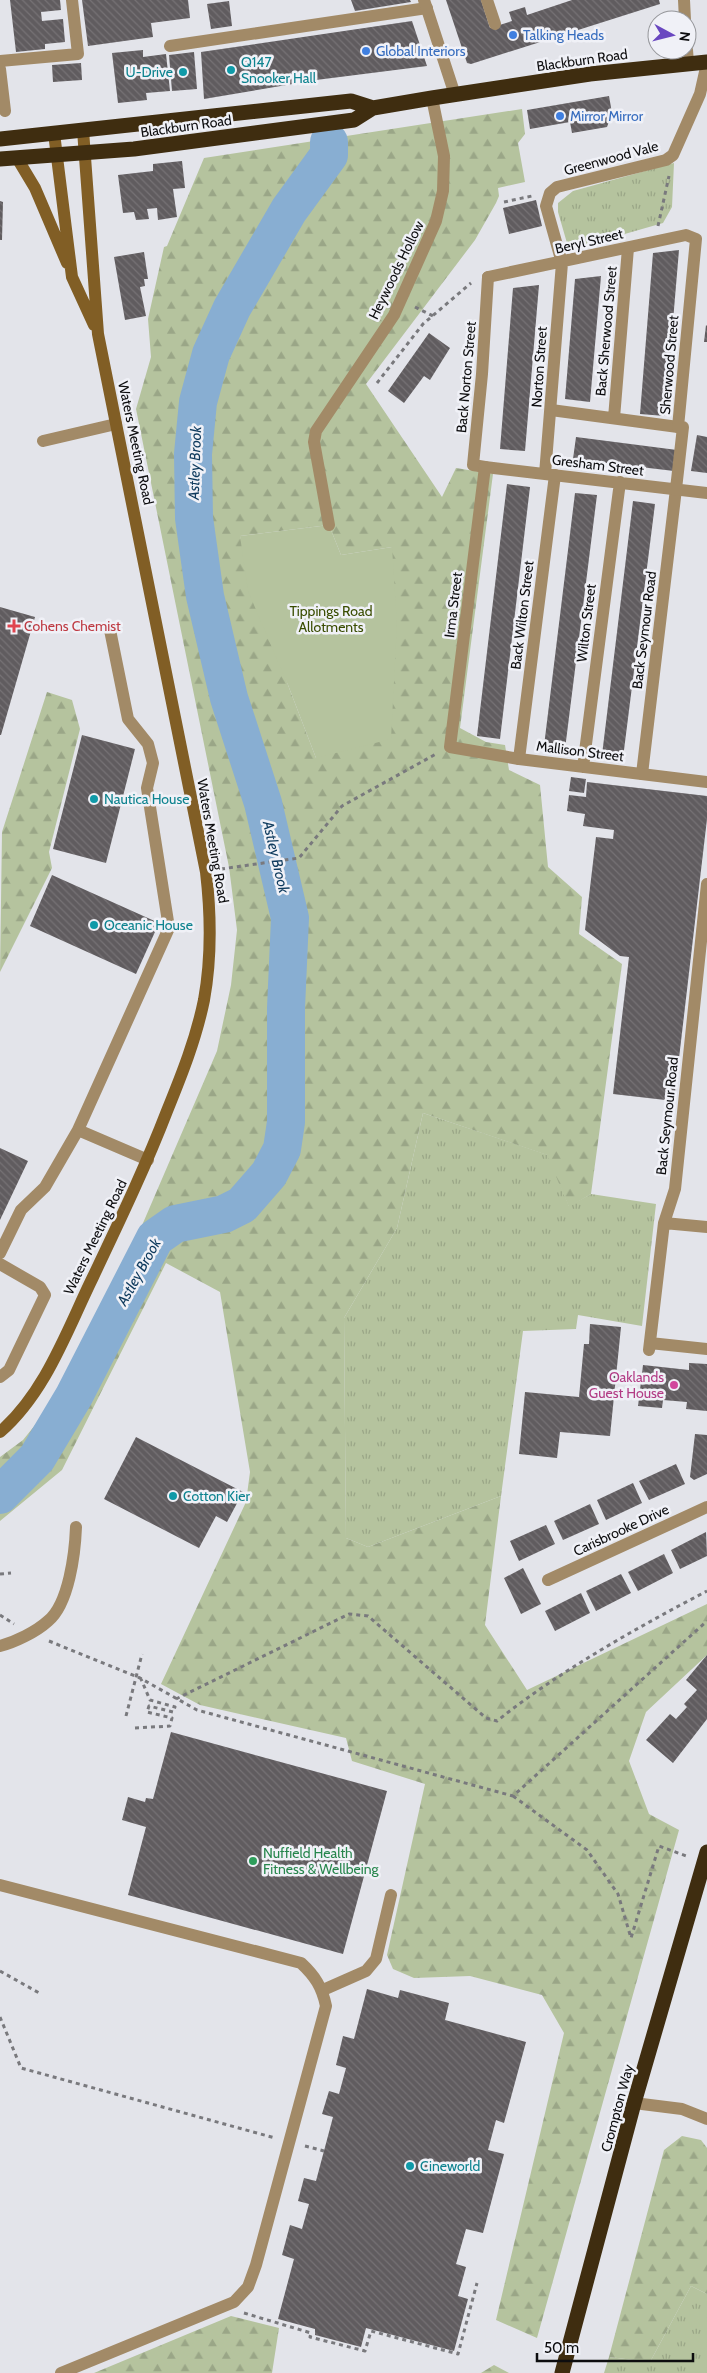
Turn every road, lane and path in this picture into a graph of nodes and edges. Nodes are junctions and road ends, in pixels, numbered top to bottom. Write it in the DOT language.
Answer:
graph roads {
  1 [pos="72,0"];
  2 [pos="487,0"];
  3 [pos="425,4"];
  4 [pos="495,24"];
  5 [pos="170,46"];
  6 [pos="670,60"];
  7 [pos="0,61"];
  8 [pos="707,63"];
  9 [pos="0,69"];
  10 [pos="455,95"];
  11 [pos="432,98"];
  12 [pos="373,108"];
  13 [pos="6,111"];
  14 [pos="83,130"];
  15 [pos="54,133"];
  16 [pos="0,139"];
  17 [pos="85,153"];
  18 [pos="57,155"];
  19 [pos="673,156"];
  20 [pos="16,158"];
  21 [pos="0,159"];
  22 [pos="550,194"];
  23 [pos="504,202"];
  24 [pos="696,239"];
  25 [pos="654,242"];
  26 [pos="628,248"];
  27 [pos="562,262"];
  28 [pos="72,277"];
  29 [pos="488,277"];
  30 [pos="98,334"];
  31 [pos="377,383"];
  32 [pos="551,410"];
  33 [pos="614,418"];
  34 [pos="116,424"];
  35 [pos="678,427"];
  36 [pos="43,441"];
  37 [pos="485,468"];
  38 [pos="550,475"];
  39 [pos="620,482"];
  40 [pos="676,489"];
  41 [pos="707,493"];
  42 [pos="329,525"];
  43 [pos="110,630"];
  44 [pos="450,746"];
  45 [pos="519,759"];
  46 [pos="583,767"];
  47 [pos="642,774"];
  48 [pos="707,782"];
  49 [pos="229,867"];
  50 [pos="707,884"];
  51 [pos="78,1130"];
  52 [pos="148,1160"];
  53 [pos="664,1223"];
  54 [pos="707,1227"];
  55 [pos="0,1253"];
  56 [pos="0,1264"];
  57 [pos="707,1349"];
  58 [pos="0,1377"];
  59 [pos="0,1432"];
  60 [pos="707,1507"];
  61 [pos="76,1527"];
  62 [pos="11,1573"];
  63 [pos="0,1574"];
  64 [pos="548,1580"];
  65 [pos="707,1591"];
  66 [pos="0,1615"];
  67 [pos="707,1621"];
  68 [pos="28,1633"];
  69 [pos="0,1646"];
  70 [pos="142,1654"];
  71 [pos="136,1676"];
  72 [pos="140,1678"];
  73 [pos="176,1698"];
  74 [pos="126,1716"];
  75 [pos="135,1728"];
  76 [pos="514,1796"];
  77 [pos="706,1857"];
  78 [pos="0,1885"];
  79 [pos="391,1895"];
  80 [pos="0,1971"];
  81 [pos="323,1990"];
  82 [pos="42,1994"];
  83 [pos="0,2017"];
  84 [pos="634,2103"];
  85 [pos="707,2119"];
  86 [pos="289,2142"];
  87 [pos="324,2151"];
  88 [pos="476,2283"];
  89 [pos="234,2302"];
  90 [pos="61,2373"];
  91 [pos="562,2373"];
  1 -- 7 [label="street"];
  2 -- 4 [label="street"];
  3 -- 5 [label="street"];
  3 -- 10 [label="street"];
  6 -- 10 [label="highway, Blackburn Road"];
  8 -- 19 [label="street, Greenwood Vale"];
  9 -- 13 [label="street"];
  10 -- 11 [label="highway, Blackburn Road"];
  11 -- 12 [label="highway, Blackburn Road"];
  11 -- 42 [label="street, Heywoods Hollow"];
  12 -- 14 [label="highway, Blackburn Road"];
  12 -- 17 [label="highway, Blackburn Road"];
  14 -- 15 [label="highway, Blackburn Road"];
  14 -- 17 [label="street, Waters Meeting Road"];
  15 -- 16 [label="highway, Blackburn Road"];
  15 -- 18 [label="street, Waters Meeting Road"];
  17 -- 18 [label="highway, Blackburn Road"];
  17 -- 30 [label="street, Waters Meeting Road"];
  18 -- 20 [label="highway, Blackburn Road"];
  18 -- 28 [label="street, Waters Meeting Road"];
  19 -- 22 [label="street, Greenwood Vale"];
  19 -- 25 [label="path"];
  20 -- 21 [label="highway, Blackburn Road"];
  20 -- 28 [label="street"];
  22 -- 23 [label="path"];
  22 -- 27 [label="street"];
  24 -- 25 [label="street, Beryl Street"];
  24 -- 35 [label="street, Sherwood Street"];
  25 -- 26 [label="street, Beryl Street"];
  26 -- 27 [label="street, Beryl Street"];
  26 -- 33 [label="street, Back Sherwood Street"];
  27 -- 29 [label="street, Beryl Street"];
  27 -- 32 [label="street, Norton Street"];
  28 -- 30 [label="street, Waters Meeting Road"];
  29 -- 31 [label="path"];
  29 -- 37 [label="street, Back Norton Street"];
  30 -- 34 [label="street, Waters Meeting Road"];
  32 -- 33 [label="street"];
  32 -- 38 [label="street, Norton Street"];
  33 -- 35 [label="street"];
  34 -- 36 [label="street"];
  34 -- 52 [label="street, Waters Meeting Road"];
  35 -- 40 [label="street, Sherwood Street"];
  37 -- 38 [label="street, Gresham Street"];
  37 -- 44 [label="street, Irma Street"];
  38 -- 39 [label="street, Gresham Street"];
  38 -- 45 [label="street, Back Wilton Street"];
  39 -- 40 [label="street, Gresham Street"];
  39 -- 46 [label="street, Wilton Street"];
  40 -- 41 [label="street, Gresham Street"];
  40 -- 47 [label="street, Back Seymour Road"];
  43 -- 51 [label="street"];
  44 -- 45 [label="street, Mallison Street"];
  44 -- 49 [label="path"];
  45 -- 46 [label="street, Mallison Street"];
  46 -- 47 [label="street, Mallison Street"];
  47 -- 48 [label="street, Mallison Street"];
  50 -- 53 [label="street, Back Seymour Road"];
  51 -- 52 [label="street"];
  51 -- 55 [label="street"];
  52 -- 59 [label="street, Waters Meeting Road"];
  53 -- 54 [label="street"];
  53 -- 57 [label="street, Back Seymour Road"];
  56 -- 58 [label="street"];
  60 -- 64 [label="street, Carisbrooke Drive"];
  61 -- 68 [label="street"];
  62 -- 63 [label="path"];
  65 -- 73 [label="path"];
  66 -- 68 [label="path"];
  67 -- 76 [label="path"];
  68 -- 69 [label="street"];
  68 -- 71 [label="path"];
  70 -- 71 [label="path"];
  71 -- 72 [label="path"];
  71 -- 74 [label="path"];
  72 -- 73 [label="path"];
  72 -- 75 [label="path"];
  73 -- 76 [label="path"];
  76 -- 77 [label="path"];
  77 -- 84 [label="highway, Crompton Way"];
  78 -- 81 [label="street"];
  79 -- 81 [label="street"];
  80 -- 82 [label="path"];
  81 -- 86 [label="street"];
  83 -- 86 [label="path"];
  84 -- 85 [label="street"];
  84 -- 91 [label="highway, Crompton Way"];
  86 -- 87 [label="path"];
  86 -- 89 [label="street"];
  88 -- 89 [label="path"];
  89 -- 90 [label="street"];
}
